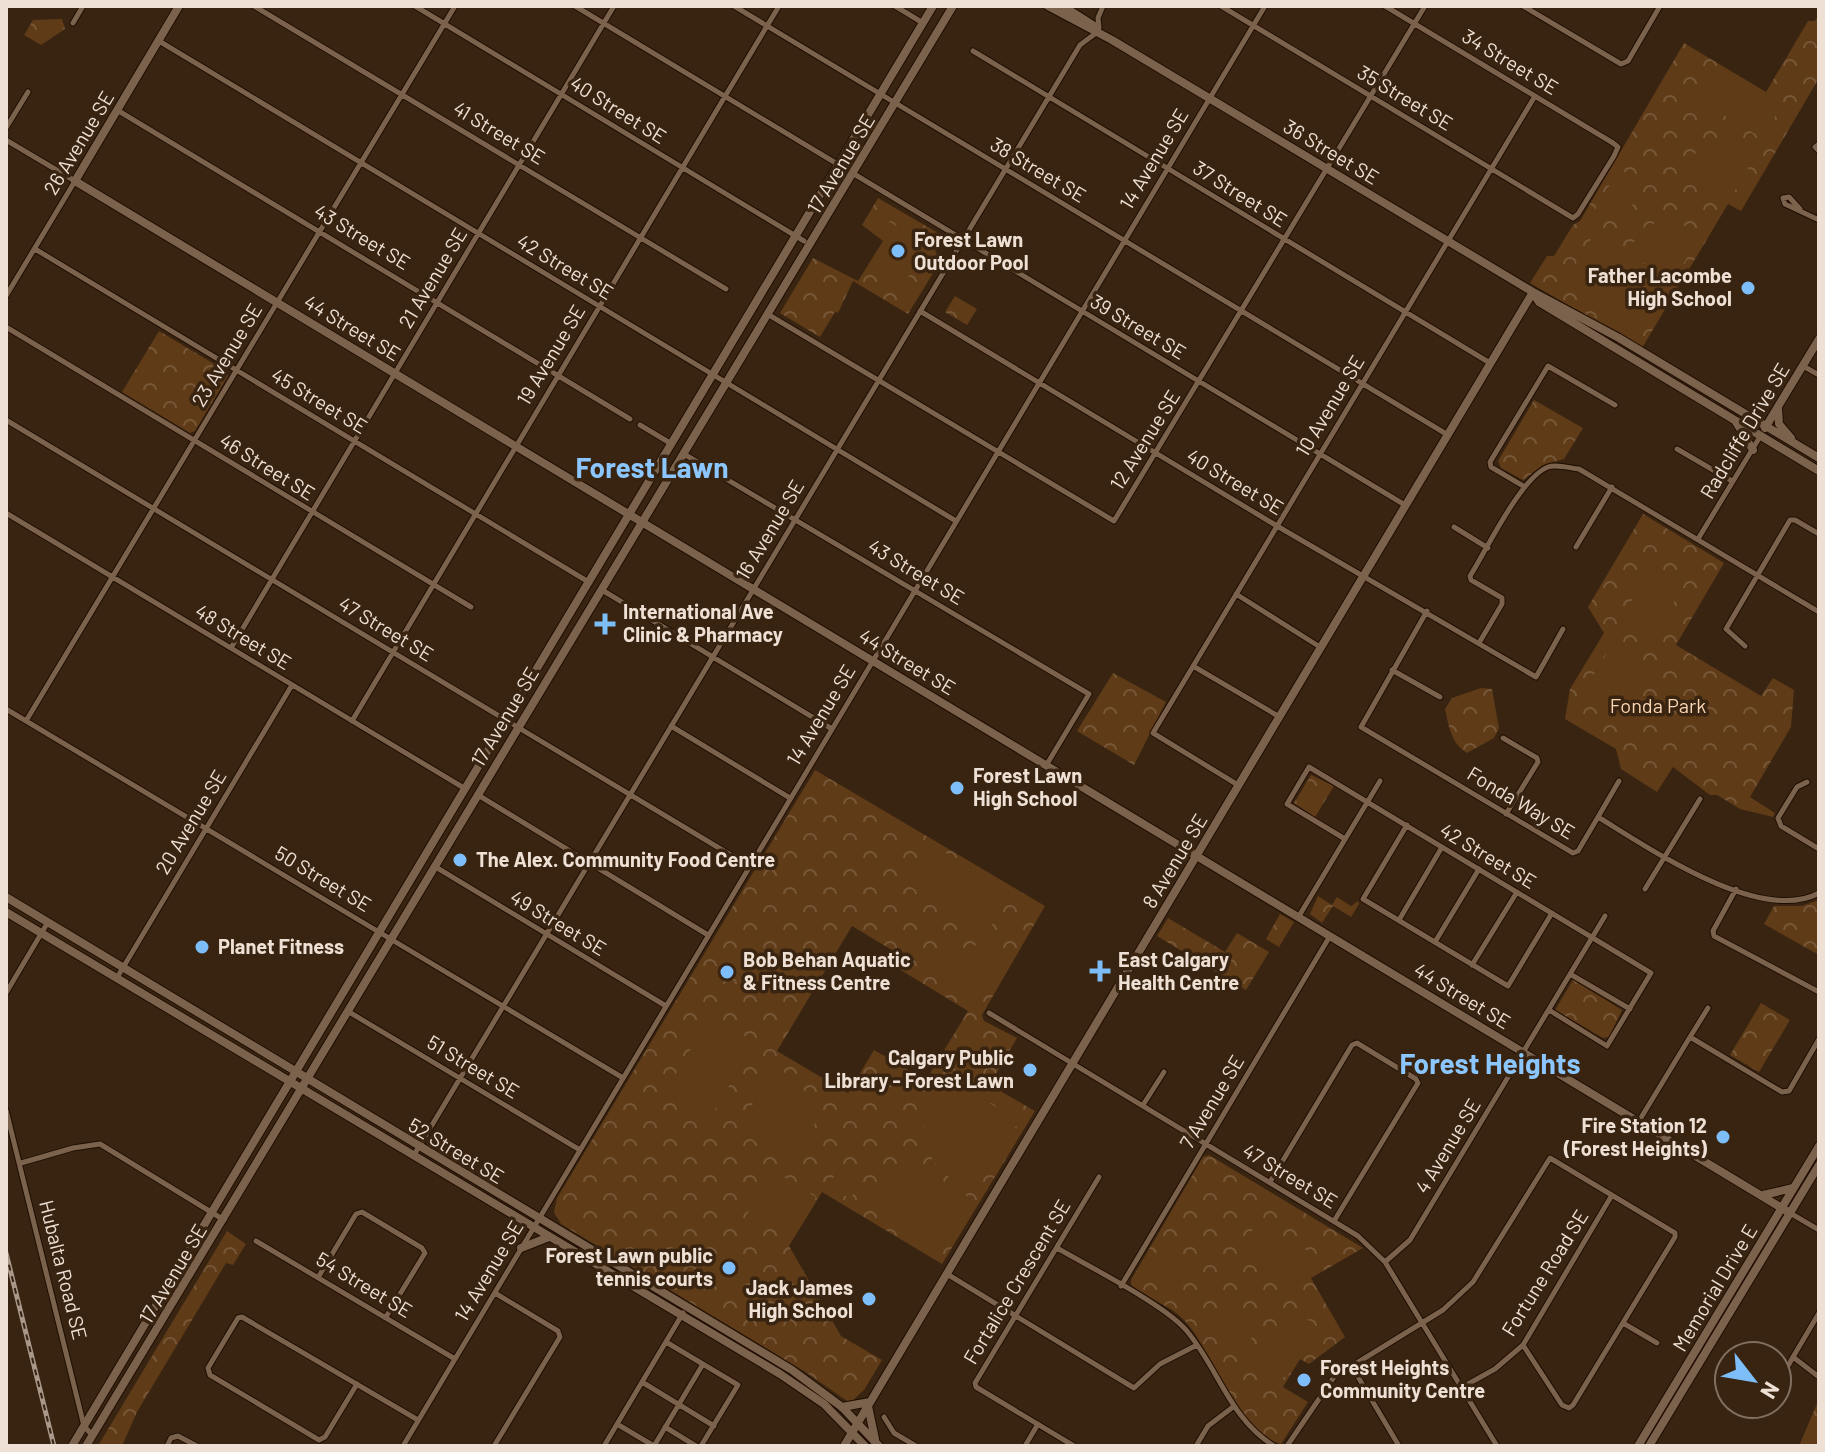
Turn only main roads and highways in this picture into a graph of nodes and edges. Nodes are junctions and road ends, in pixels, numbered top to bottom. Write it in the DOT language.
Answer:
graph roads {
  1 [pos="179,6"];
  2 [pos="933,6"];
  3 [pos="953,6"];
  4 [pos="1048,6"];
  5 [pos="1063,6"];
  6 [pos="1085,24"];
  7 [pos="75,181"];
  8 [pos="1533,292"];
  9 [pos="1819,339"];
  10 [pos="1778,408"];
  11 [pos="1733,418"];
  12 [pos="1766,426"];
  13 [pos="1761,435"];
  14 [pos="1796,445"];
  15 [pos="1753,450"];
  16 [pos="1819,458"];
  17 [pos="1819,471"];
  18 [pos="628,513"];
  19 [pos="643,522"];
  20 [pos="1198,854"];
  21 [pos="6,897"];
  22 [pos="6,912"];
  23 [pos="295,1069"];
  24 [pos="310,1078"];
  25 [pos="289,1079"];
  26 [pos="304,1088"];
  27 [pos="1819,1146"];
  28 [pos="416,1151"];
  29 [pos="1819,1165"];
  30 [pos="1794,1188"];
  31 [pos="1763,1195"];
  32 [pos="1782,1207"];
  33 [pos="1790,1213"];
  34 [pos="536,1223"];
  35 [pos="550,1237"];
  36 [pos="521,1248"];
  37 [pos="870,1404"];
  38 [pos="842,1407"];
  39 [pos="858,1423"];
  40 [pos="852,1432"];
  41 [pos="878,1445"];
  42 [pos="72,1446"];
  43 [pos="86,1446"];
  44 [pos="844,1446"];
  45 [pos="865,1446"];
  46 [pos="1638,1446"];
  47 [pos="1649,1446"];
  1 -- 7 [label="main road, 26 Avenue SE"];
  2 -- 18 [label="main road, 17 Avenue SE"];
  3 -- 19 [label="main road, 17 Avenue SE"];
  4 -- 6 [label="main road, 36 Street SE"];
  5 -- 6 [label="main road, 36 Street SE"];
  6 -- 8 [label="main road, 36 Street SE"];
  7 -- 18 [label="main road, 44 Street SE"];
  8 -- 11 [label="main road, 36 Street SE"];
  8 -- 12 [label="main road, 36 Street SE"];
  8 -- 20 [label="main road, 8 Avenue SE"];
  9 -- 10 [label="main road, Radcliffe Drive SE"];
  10 -- 12 [label="main road, Radcliffe Drive SE"];
  10 -- 14 [label="main road"];
  11 -- 13 [label="main road, 36 Street SE"];
  11 -- 15 [label="main road"];
  12 -- 13 [label="main road, Radcliffe Drive SE"];
  12 -- 14 [label="main road, 36 Street SE"];
  13 -- 17 [label="main road, 36 Street SE"];
  14 -- 16 [label="main road, 36 Street SE"];
  18 -- 19 [label="main road, 44 Street SE"];
  18 -- 23 [label="main road, 17 Avenue SE"];
  19 -- 20 [label="main road, 44 Street SE"];
  19 -- 24 [label="main road, 17 Avenue SE"];
  20 -- 31 [label="main road, 44 Street SE"];
  20 -- 37 [label="main road, 8 Avenue SE"];
  21 -- 23 [label="main road, 52 Street SE"];
  22 -- 25 [label="main road, 52 Street SE"];
  23 -- 24 [label="main road, 52 Street SE"];
  23 -- 25 [label="main road, 17 Avenue SE"];
  24 -- 26 [label="main road, 17 Avenue SE"];
  24 -- 28 [label="main road, 52 Street SE"];
  25 -- 26 [label="main road, 52 Street SE"];
  25 -- 42 [label="main road, 17 Avenue SE"];
  26 -- 28 [label="main road, 52 Street SE"];
  26 -- 43 [label="main road, 17 Avenue SE"];
  27 -- 30 [label="main road, Memorial Drive E"];
  28 -- 34 [label="main road, 52 Street SE"];
  29 -- 33 [label="main road, Memorial Drive E"];
  30 -- 31 [label="main road"];
  30 -- 32 [label="main road, Memorial Drive E"];
  31 -- 32 [label="main road, 44 Street SE"];
  32 -- 33 [label="main road, 44 Street SE"];
  32 -- 46 [label="main road, Memorial Drive E"];
  33 -- 47 [label="main road, Memorial Drive E"];
  34 -- 35 [label="main road, 52 Street SE"];
  34 -- 38 [label="main road, 52 Street SE"];
  35 -- 36 [label="main road"];
  35 -- 40 [label="main road, 52 Street SE"];
  37 -- 38 [label="main road"];
  37 -- 39 [label="main road, 8 Avenue SE"];
  37 -- 41 [label="main road"];
  38 -- 39 [label="main road, 52 Street SE"];
  39 -- 40 [label="main road, 8 Avenue SE"];
  39 -- 41 [label="main road, 52 Street SE"];
  40 -- 44 [label="main road, 8 Avenue SE"];
  40 -- 45 [label="main road, 52 Street SE"];
}
